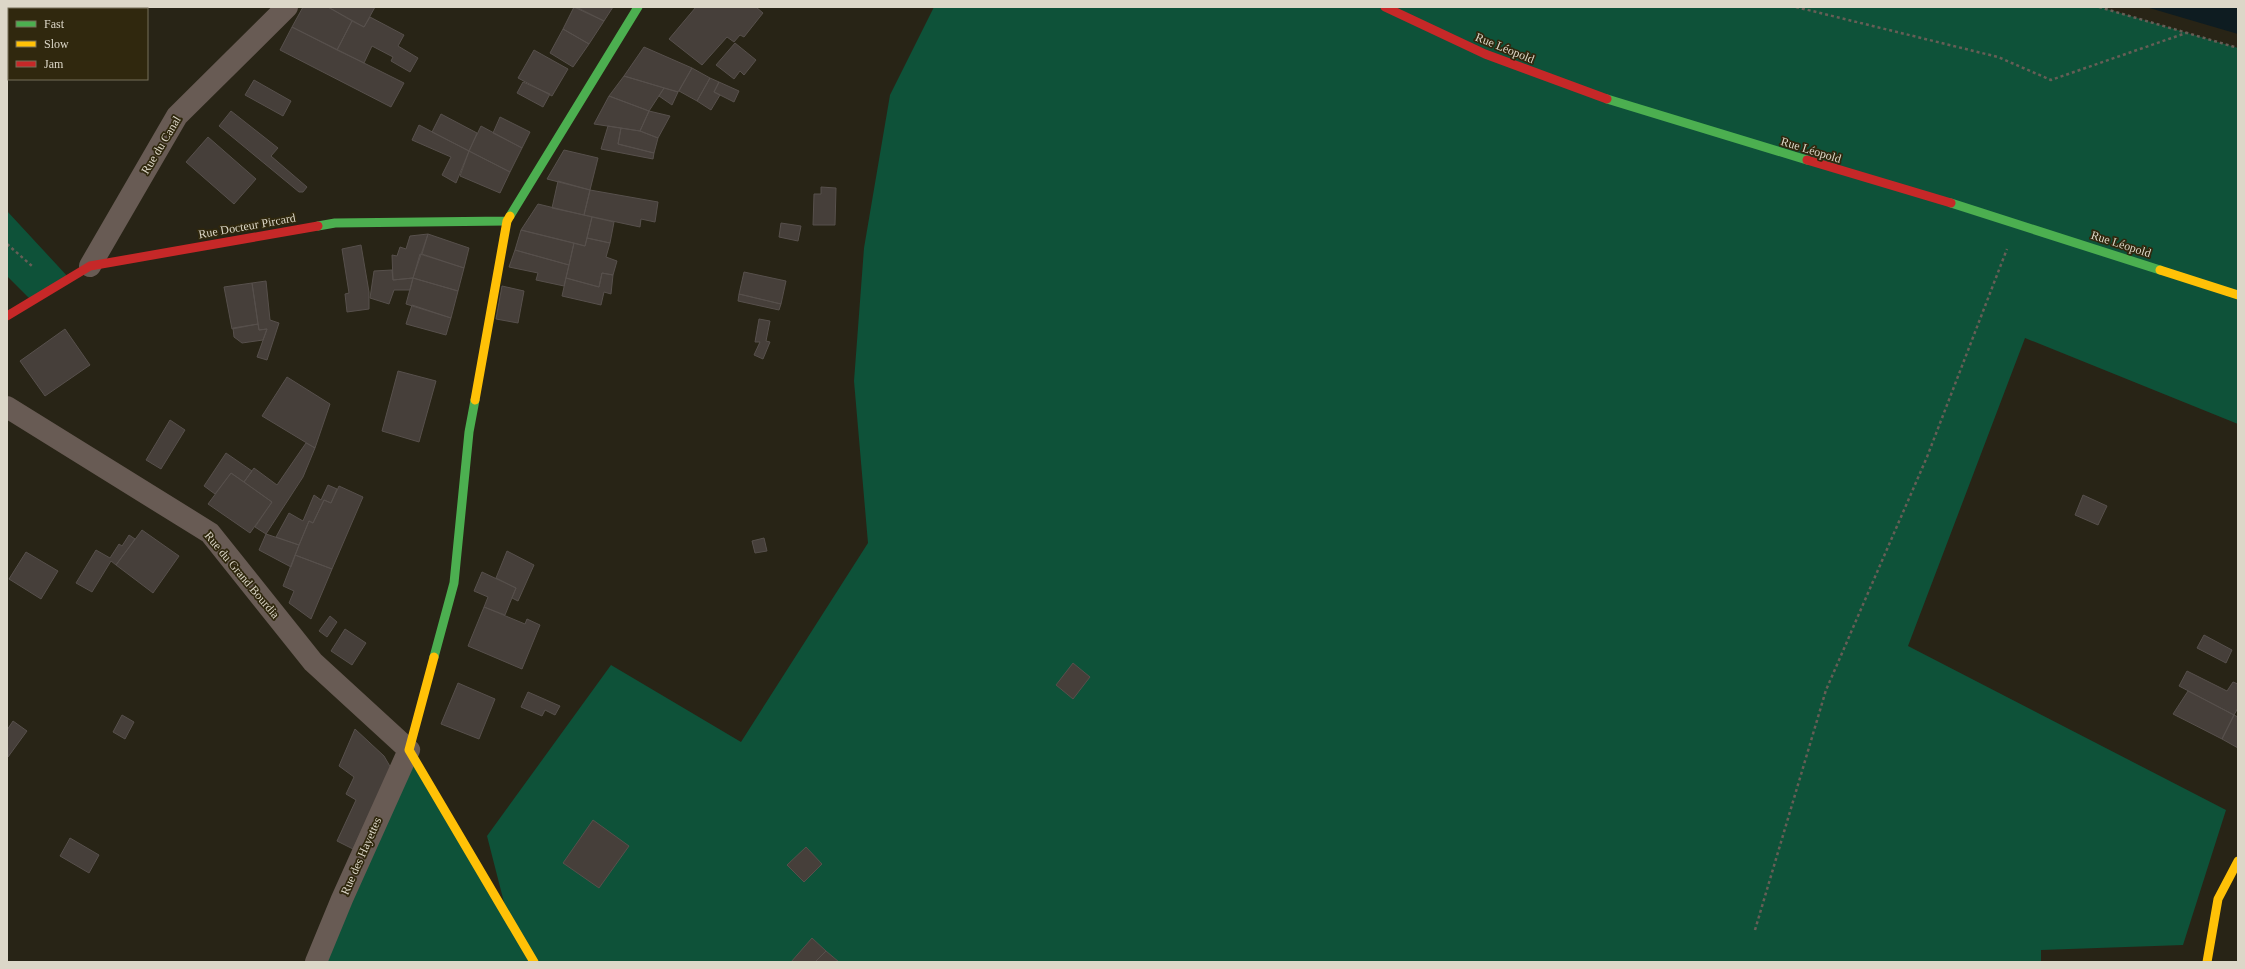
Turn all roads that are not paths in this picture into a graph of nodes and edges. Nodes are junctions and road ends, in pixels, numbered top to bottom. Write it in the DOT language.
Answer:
graph roads {
  1 [pos="287,7"];
  2 [pos="638,7"];
  3 [pos="1385,7"];
  4 [pos="507,221"];
  5 [pos="90,266"];
  6 [pos="2238,295"];
  7 [pos="7,316"];
  8 [pos="7,406"];
  9 [pos="409,750"];
  10 [pos="2238,861"];
  11 [pos="316,962"];
  12 [pos="534,962"];
  13 [pos="2207,962"];
  1 -- 5 [label="street, Rue du Canal"];
  2 -- 4 [label="street"];
  3 -- 6 [label="street, Rue Léopold"];
  4 -- 5 [label="street, Rue Docteur Pircard"];
  4 -- 9 [label="street"];
  5 -- 7 [label="street, Rue Docteur Pircard"];
  8 -- 9 [label="street, Rue du Grand Bourdia"];
  9 -- 11 [label="street, Rue des Hayettes"];
  9 -- 12 [label="street"];
  10 -- 13 [label="street"];
}
